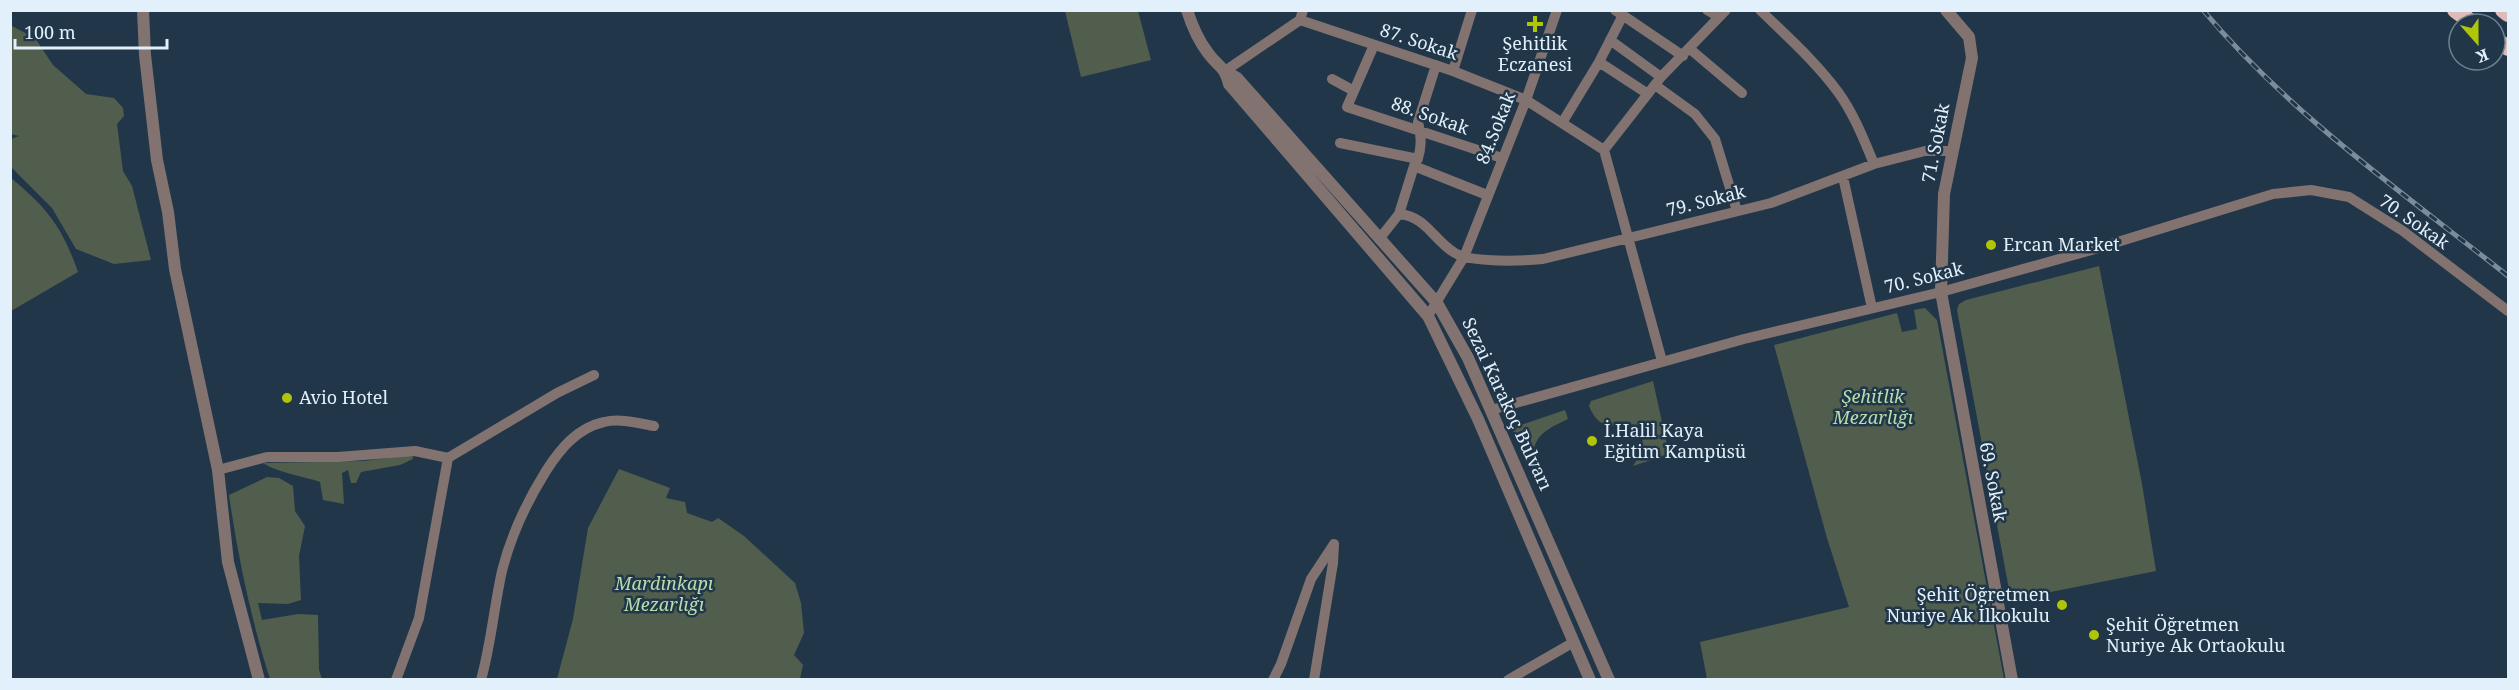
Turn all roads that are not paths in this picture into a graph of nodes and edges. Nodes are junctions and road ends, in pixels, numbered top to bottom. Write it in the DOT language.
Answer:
graph roads {
  1 [pos="143,10"];
  2 [pos="1187,10"];
  3 [pos="1472,10"];
  4 [pos="1557,10"];
  5 [pos="1707,10"];
  6 [pos="1760,10"];
  7 [pos="1946,10"];
  8 [pos="2503,10"];
  9 [pos="1619,13"];
  10 [pos="1723,14"];
  11 [pos="2508,14"];
  12 [pos="1301,15"];
  13 [pos="1610,40"];
  14 [pos="1374,45"];
  15 [pos="1686,52"];
  16 [pos="1599,62"];
  17 [pos="1436,65"];
  18 [pos="1225,70"];
  19 [pos="1453,71"];
  20 [pos="1332,79"];
  21 [pos="1658,81"];
  22 [pos="1354,91"];
  23 [pos="1742,93"];
  24 [pos="1648,94"];
  25 [pos="1526,100"];
  26 [pos="1562,123"];
  27 [pos="1421,131"];
  28 [pos="1340,143"];
  29 [pos="1604,150"];
  30 [pos="1952,151"];
  31 [pos="1502,158"];
  32 [pos="1416,163"];
  33 [pos="1874,164"];
  34 [pos="1843,177"];
  35 [pos="1487,195"];
  36 [pos="1737,211"];
  37 [pos="1399,214"];
  38 [pos="1627,237"];
  39 [pos="1380,238"];
  40 [pos="1464,257"];
  41 [pos="1941,292"];
  42 [pos="1437,303"];
  43 [pos="1872,308"];
  44 [pos="2508,311"];
  45 [pos="1428,316"];
  46 [pos="1662,361"];
  47 [pos="594,375"];
  48 [pos="1491,410"];
  49 [pos="654,426"];
  50 [pos="448,458"];
  51 [pos="218,470"];
  52 [pos="1574,642"];
  53 [pos="259,680"];
  54 [pos="396,680"];
  55 [pos="481,680"];
  56 [pos="1274,680"];
  57 [pos="1314,680"];
  58 [pos="1509,680"];
  59 [pos="1590,680"];
  60 [pos="1609,680"];
  61 [pos="2012,680"];
  1 -- 51 [label="street"];
  2 -- 18 [label="street"];
  3 -- 19 [label="street"];
  4 -- 25 [label="street, 84.Sokak"];
  5 -- 10 [label="street"];
  6 -- 33 [label="street"];
  7 -- 30 [label="street, 71. Sokak"];
  8 -- 11 [label="highway"];
  9 -- 13 [label="street"];
  9 -- 15 [label="street"];
  10 -- 15 [label="street"];
  12 -- 14 [label="street, 87. Sokak"];
  12 -- 18 [label="street"];
  13 -- 16 [label="street"];
  13 -- 21 [label="street"];
  14 -- 17 [label="street, 87. Sokak"];
  14 -- 22 [label="street"];
  15 -- 21 [label="street"];
  15 -- 23 [label="street"];
  16 -- 24 [label="street"];
  16 -- 26 [label="street"];
  17 -- 19 [label="street, 87. Sokak"];
  17 -- 27 [label="street"];
  18 -- 39 [label="street, Sezai Karakoç Bulvarı"];
  18 -- 45 [label="street"];
  19 -- 25 [label="street, 87. Sokak"];
  20 -- 22 [label="street"];
  21 -- 24 [label="street"];
  21 -- 36 [label="street"];
  22 -- 27 [label="street, 88. Sokak"];
  24 -- 29 [label="street"];
  25 -- 26 [label="street, 87. Sokak"];
  25 -- 31 [label="street, 84.Sokak"];
  26 -- 29 [label="street, 87. Sokak"];
  27 -- 31 [label="street, 88. Sokak"];
  27 -- 32 [label="street"];
  28 -- 32 [label="street"];
  29 -- 38 [label="street"];
  30 -- 33 [label="street, 79. Sokak"];
  30 -- 41 [label="street, 71. Sokak"];
  31 -- 35 [label="street, 84.Sokak"];
  32 -- 35 [label="street"];
  32 -- 37 [label="street"];
  33 -- 34 [label="street, 79. Sokak"];
  34 -- 36 [label="street, 79. Sokak"];
  34 -- 43 [label="street"];
  35 -- 40 [label="street, 84.Sokak"];
  36 -- 38 [label="street, 79. Sokak"];
  37 -- 39 [label="street"];
  37 -- 40 [label="street"];
  38 -- 40 [label="street, 79. Sokak"];
  38 -- 46 [label="street"];
  39 -- 42 [label="street, Sezai Karakoç Bulvarı"];
  40 -- 42 [label="street, 84.Sokak"];
  41 -- 43 [label="street, 70. Sokak"];
  41 -- 44 [label="street, 70. Sokak"];
  41 -- 61 [label="street, 69. Sokak"];
  42 -- 45 [label="street, 84.Sokak"];
  42 -- 48 [label="street, Sezai Karakoç Bulvarı"];
  43 -- 46 [label="street, 70. Sokak"];
  45 -- 52 [label="street"];
  46 -- 48 [label="street, 70. Sokak"];
  47 -- 50 [label="street"];
  48 -- 60 [label="street, Sezai Karakoç Bulvarı"];
  49 -- 55 [label="street"];
  50 -- 51 [label="street"];
  50 -- 54 [label="street"];
  51 -- 53 [label="street"];
  52 -- 58 [label="street"];
  52 -- 59 [label="street"];
  56 -- 57 [label="street"];
}
